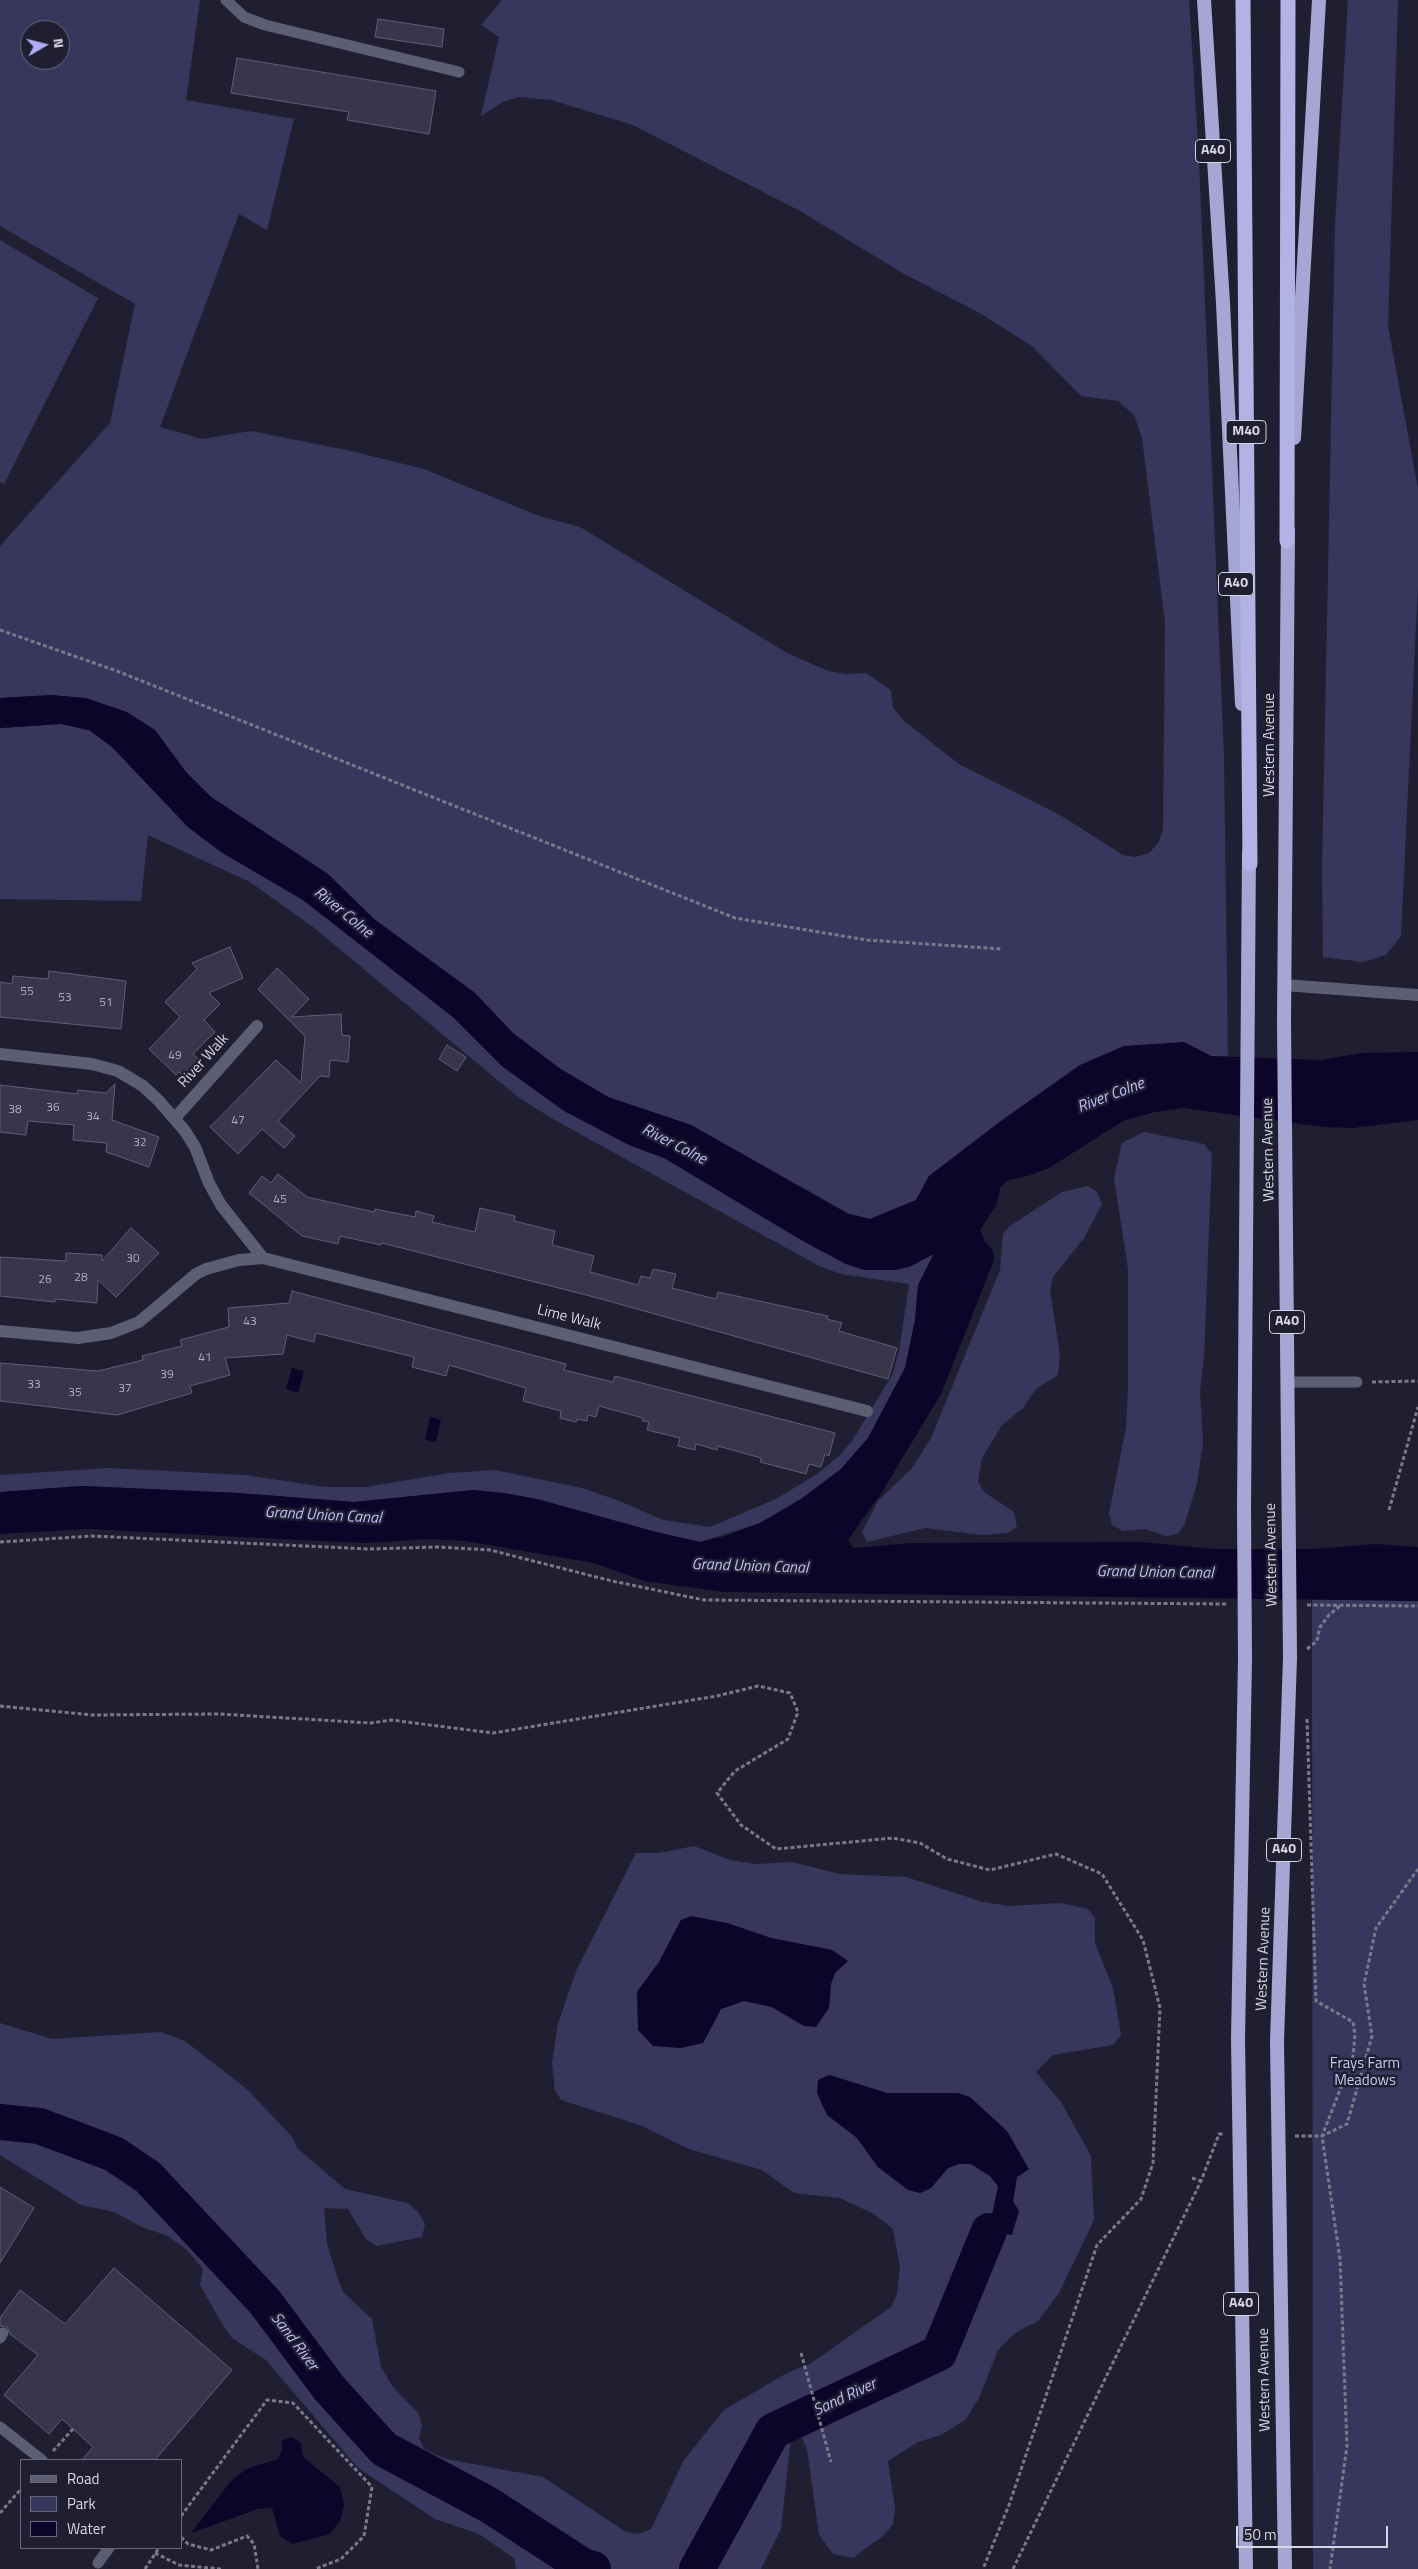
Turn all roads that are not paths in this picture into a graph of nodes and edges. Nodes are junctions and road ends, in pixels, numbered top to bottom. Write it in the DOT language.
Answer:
graph roads {
  1 [pos="226,0"];
  2 [pos="1204,0"];
  3 [pos="1243,0"];
  4 [pos="1288,0"];
  5 [pos="1319,0"];
  6 [pos="460,72"];
  7 [pos="1287,541"];
  8 [pos="1250,864"];
  9 [pos="1284,985"];
  10 [pos="1418,995"];
  11 [pos="257,1026"];
  12 [pos="0,1054"];
  13 [pos="175,1118"];
  14 [pos="263,1258"];
  15 [pos="0,1331"];
  16 [pos="1288,1382"];
  17 [pos="1357,1382"];
  18 [pos="867,1411"];
  19 [pos="0,2427"];
  20 [pos="46,2457"];
  21 [pos="108,2549"];
  22 [pos="98,2562"];
  23 [pos="1246,2569"];
  24 [pos="1285,2569"];
  1 -- 6 [label="lane"];
  2 -- 8 [label="highway, A40"];
  3 -- 8 [label="highway, M40"];
  4 -- 7 [label="highway, M40"];
  5 -- 7 [label="highway, Western Avenue"];
  7 -- 9 [label="highway, Western Avenue / A40"];
  8 -- 23 [label="highway, Western Avenue / A40"];
  9 -- 10 [label="street"];
  9 -- 16 [label="highway, Western Avenue / A40"];
  11 -- 13 [label="street, River Walk"];
  12 -- 13 [label="street"];
  13 -- 14 [label="street"];
  14 -- 15 [label="street, Lime Walk"];
  14 -- 18 [label="street, Lime Walk"];
  16 -- 17 [label="lane"];
  16 -- 24 [label="highway, Western Avenue / A40"];
  19 -- 20 [label="lane"];
  21 -- 22 [label="lane"];
}
